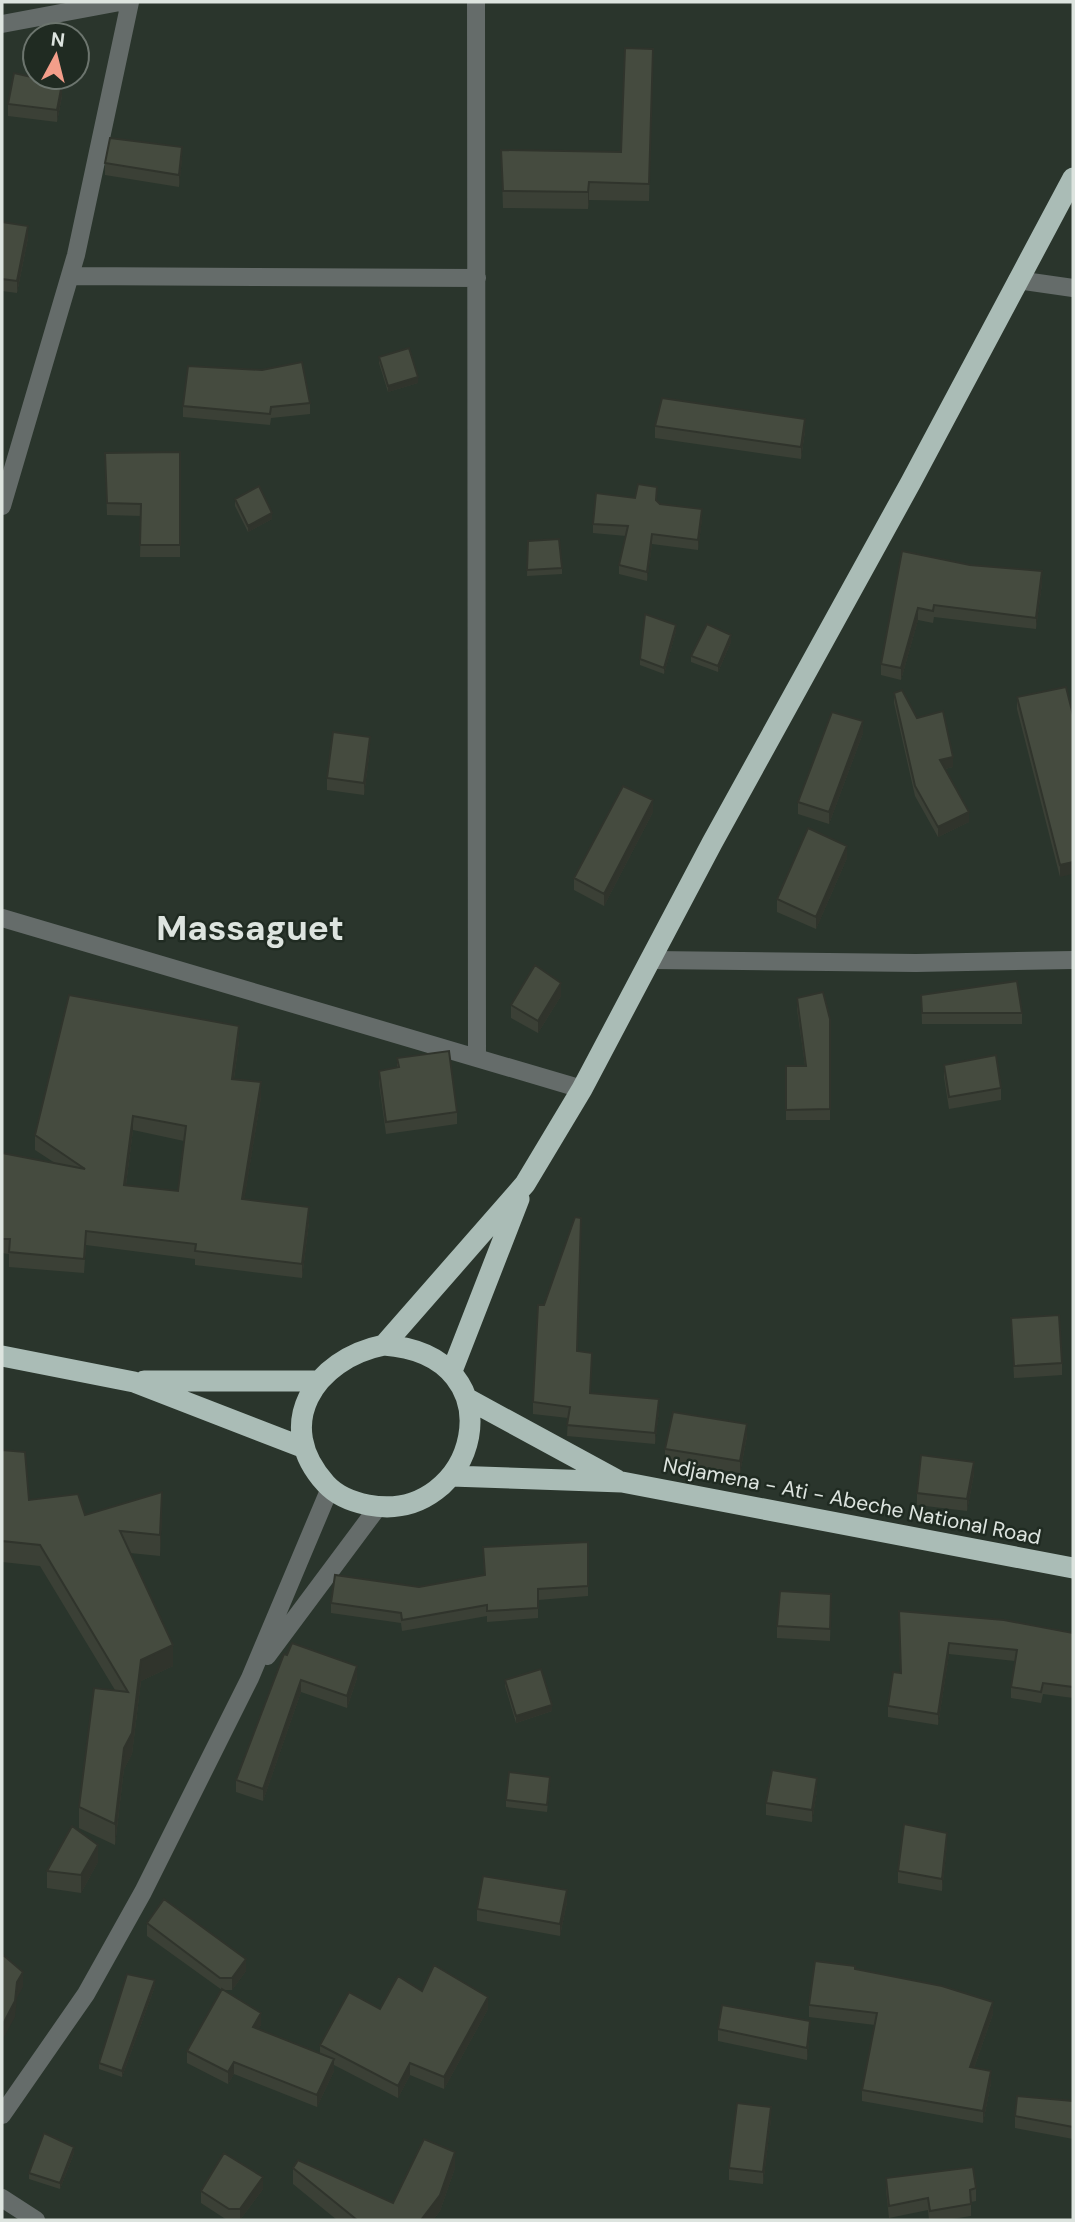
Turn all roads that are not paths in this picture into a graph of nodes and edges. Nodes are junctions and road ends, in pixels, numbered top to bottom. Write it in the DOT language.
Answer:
graph roads {
  1 [pos="120,2"];
  2 [pos="130,2"];
  3 [pos="476,2"];
  4 [pos="2,24"];
  5 [pos="1073,178"];
  6 [pos="70,276"];
  7 [pos="477,278"];
  8 [pos="1017,280"];
  9 [pos="1073,288"];
  10 [pos="2,506"];
  11 [pos="2,918"];
  12 [pos="653,960"];
  13 [pos="1073,960"];
  14 [pos="477,1059"];
  15 [pos="582,1089"];
  16 [pos="525,1184"];
  17 [pos="384,1345"];
  18 [pos="2,1356"];
  19 [pos="452,1371"];
  20 [pos="134,1381"];
  21 [pos="319,1381"];
  22 [pos="468,1399"];
  23 [pos="302,1447"];
  24 [pos="451,1476"];
  25 [pos="622,1482"];
  26 [pos="330,1488"];
  27 [pos="378,1507"];
  28 [pos="1073,1568"];
  29 [pos="250,1678"];
  30 [pos="2,2115"];
  31 [pos="2,2198"];
  32 [pos="36,2220"];
  1 -- 4 [label="street"];
  2 -- 6 [label="street"];
  3 -- 7 [label="street"];
  5 -- 8 [label="highway"];
  6 -- 7 [label="street"];
  6 -- 10 [label="street"];
  7 -- 14 [label="street"];
  8 -- 9 [label="street"];
  8 -- 12 [label="highway"];
  11 -- 14 [label="street"];
  12 -- 13 [label="street"];
  12 -- 15 [label="highway"];
  14 -- 15 [label="street"];
  15 -- 16 [label="highway"];
  16 -- 17 [label="highway"];
  16 -- 19 [label="highway"];
  17 -- 19 [label="highway"];
  17 -- 21 [label="highway"];
  18 -- 20 [label="highway"];
  19 -- 22 [label="highway"];
  20 -- 21 [label="highway"];
  20 -- 23 [label="highway"];
  21 -- 23 [label="highway"];
  22 -- 24 [label="highway"];
  22 -- 25 [label="highway"];
  23 -- 26 [label="highway"];
  24 -- 25 [label="highway"];
  24 -- 27 [label="highway"];
  25 -- 28 [label="highway, Ndjamena - Ati - Abeche National Road"];
  26 -- 27 [label="highway"];
  26 -- 29 [label="street"];
  27 -- 29 [label="street"];
  29 -- 30 [label="street"];
  31 -- 32 [label="street"];
}
